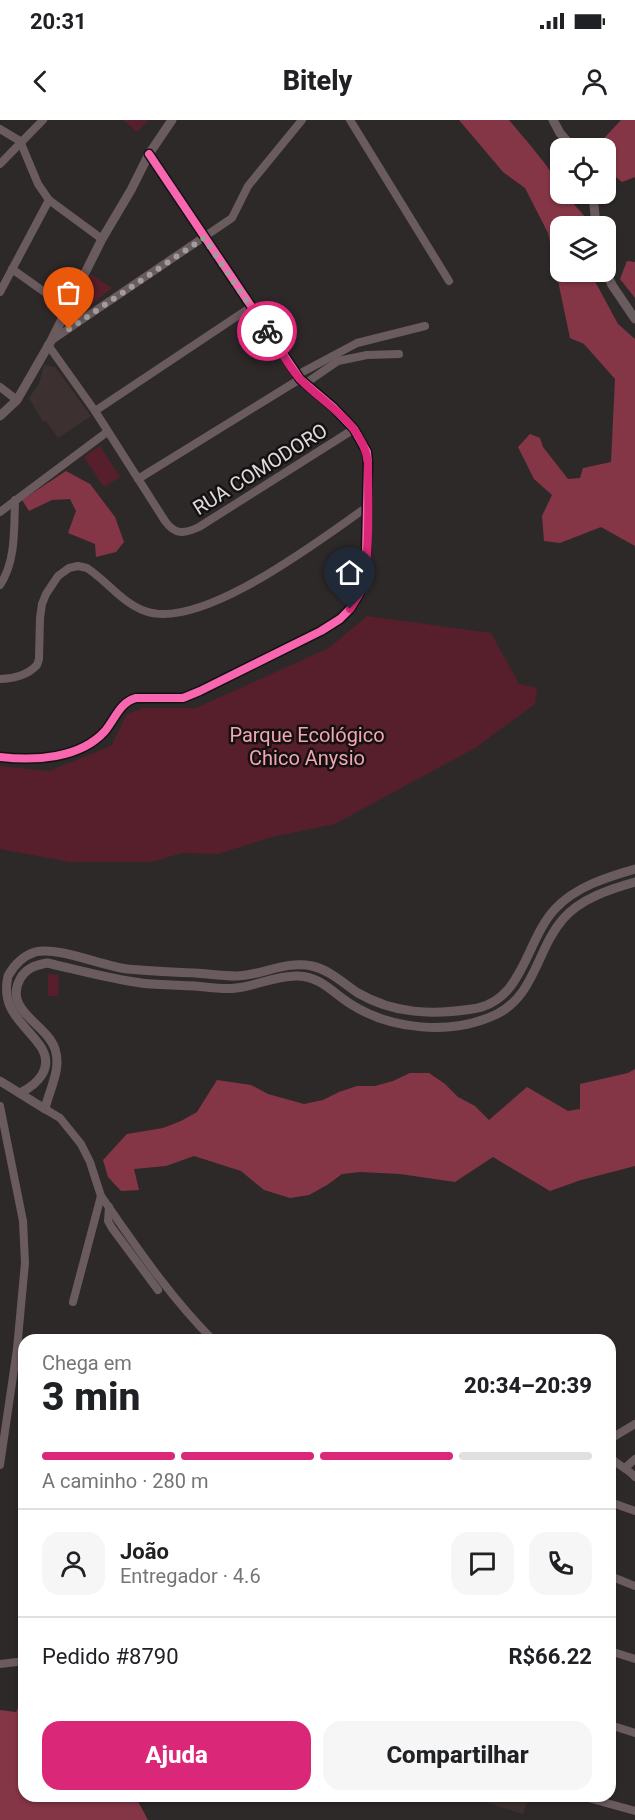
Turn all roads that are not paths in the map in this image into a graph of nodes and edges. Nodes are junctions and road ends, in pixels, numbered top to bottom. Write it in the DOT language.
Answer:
graph roads {
  1 [pos="43,120"];
  2 [pos="172,120"];
  3 [pos="302,120"];
  4 [pos="350,120"];
  5 [pos="554,120"];
  6 [pos="0,129"];
  7 [pos="564,138"];
  8 [pos="20,141"];
  9 [pos="149,154"];
  10 [pos="0,164"];
  11 [pos="49,200"];
  12 [pos="204,238"];
  13 [pos="102,239"];
  14 [pos="12,269"];
  15 [pos="449,281"];
  16 [pos="611,282"];
  17 [pos="0,292"];
  18 [pos="251,307"];
  19 [pos="67,308"];
  20 [pos="635,319"];
  21 [pos="425,326"];
  22 [pos="49,343"];
  23 [pos="399,354"];
  24 [pos="301,379"];
  25 [pos="0,387"];
  26 [pos="17,400"];
  27 [pos="95,411"];
  28 [pos="0,416"];
  29 [pos="354,429"];
  30 [pos="107,432"];
  31 [pos="138,479"];
  32 [pos="15,501"];
  33 [pos="367,507"];
  34 [pos="0,512"];
  35 [pos="0,585"];
  36 [pos="0,679"];
  37 [pos="0,757"];
  38 [pos="635,869"];
  39 [pos="635,882"];
  40 [pos="556,909"];
  41 [pos="565,917"];
  42 [pos="217,974"];
  43 [pos="217,988"];
  44 [pos="4,994"];
  45 [pos="16,994"];
  46 [pos="481,1008"];
  47 [pos="485,1019"];
  48 [pos="0,1081"];
  49 [pos="34,1086"];
  50 [pos="20,1093"];
  51 [pos="48,1095"];
  52 [pos="0,1106"];
  53 [pos="45,1109"];
  54 [pos="101,1196"];
  55 [pos="109,1207"];
  56 [pos="158,1290"];
  57 [pos="73,1302"];
  58 [pos="18,1334"];
  59 [pos="207,1334"];
  60 [pos="18,1338"];
  61 [pos="635,1424"];
  62 [pos="616,1435"];
  63 [pos="635,1459"];
  64 [pos="616,1462"];
  65 [pos="0,1464"];
  66 [pos="626,1467"];
  67 [pos="635,1477"];
  68 [pos="616,1505"];
  69 [pos="635,1511"];
  70 [pos="616,1578"];
  71 [pos="635,1586"];
  72 [pos="616,1653"];
  73 [pos="635,1659"];
  74 [pos="17,1662"];
  75 [pos="0,1664"];
  76 [pos="616,1727"];
  77 [pos="635,1733"];
  78 [pos="602,1802"];
  79 [pos="635,1811"];
  1 -- 8 [label="street"];
  2 -- 9 [label="street"];
  3 -- 12 [label="street"];
  4 -- 15 [label="street"];
  5 -- 7 [label="street"];
  6 -- 8 [label="street"];
  8 -- 10 [label="street"];
  8 -- 11 [label="street"];
  9 -- 12 [label="street"];
  9 -- 13 [label="street"];
  11 -- 13 [label="street"];
  11 -- 14 [label="street"];
  12 -- 18 [label="street"];
  12 -- 22 [label="street"];
  13 -- 19 [label="street"];
  14 -- 17 [label="street"];
  14 -- 19 [label="street"];
  16 -- 20 [label="street"];
  18 -- 24 [label="street"];
  18 -- 27 [label="street"];
  19 -- 22 [label="street"];
  21 -- 24 [label="street"];
  22 -- 26 [label="street"];
  22 -- 27 [label="street"];
  23 -- 24 [label="street"];
  24 -- 29 [label="street"];
  24 -- 31 [label="street"];
  25 -- 26 [label="street"];
  26 -- 28 [label="street"];
  27 -- 30 [label="street"];
  29 -- 31 [label="street, RUA COMODORO"];
  29 -- 33 [label="street"];
  30 -- 31 [label="street"];
  30 -- 32 [label="street"];
  32 -- 34 [label="street"];
  32 -- 35 [label="street"];
  33 -- 36 [label="street"];
  33 -- 37 [label="street"];
  38 -- 40 [label="street"];
  39 -- 41 [label="street"];
  40 -- 41 [label="street"];
  40 -- 46 [label="street"];
  41 -- 47 [label="street"];
  42 -- 43 [label="street"];
  42 -- 44 [label="street"];
  42 -- 46 [label="street"];
  43 -- 45 [label="street"];
  43 -- 47 [label="street"];
  44 -- 45 [label="street"];
  44 -- 49 [label="street"];
  45 -- 51 [label="street"];
  46 -- 47 [label="street"];
  48 -- 50 [label="street"];
  49 -- 50 [label="street"];
  49 -- 51 [label="street"];
  50 -- 53 [label="street"];
  51 -- 53 [label="street"];
  52 -- 58 [label="street"];
  53 -- 54 [label="street"];
  54 -- 55 [label="street"];
  54 -- 57 [label="street"];
  55 -- 56 [label="street"];
  55 -- 59 [label="street"];
  60 -- 65 [label="street"];
  61 -- 62 [label="street"];
  63 -- 66 [label="street"];
  64 -- 66 [label="street"];
  66 -- 67 [label="street"];
  68 -- 69 [label="street"];
  70 -- 71 [label="street"];
  72 -- 73 [label="street"];
  74 -- 75 [label="street"];
  76 -- 77 [label="street"];
  78 -- 79 [label="street"];
}
